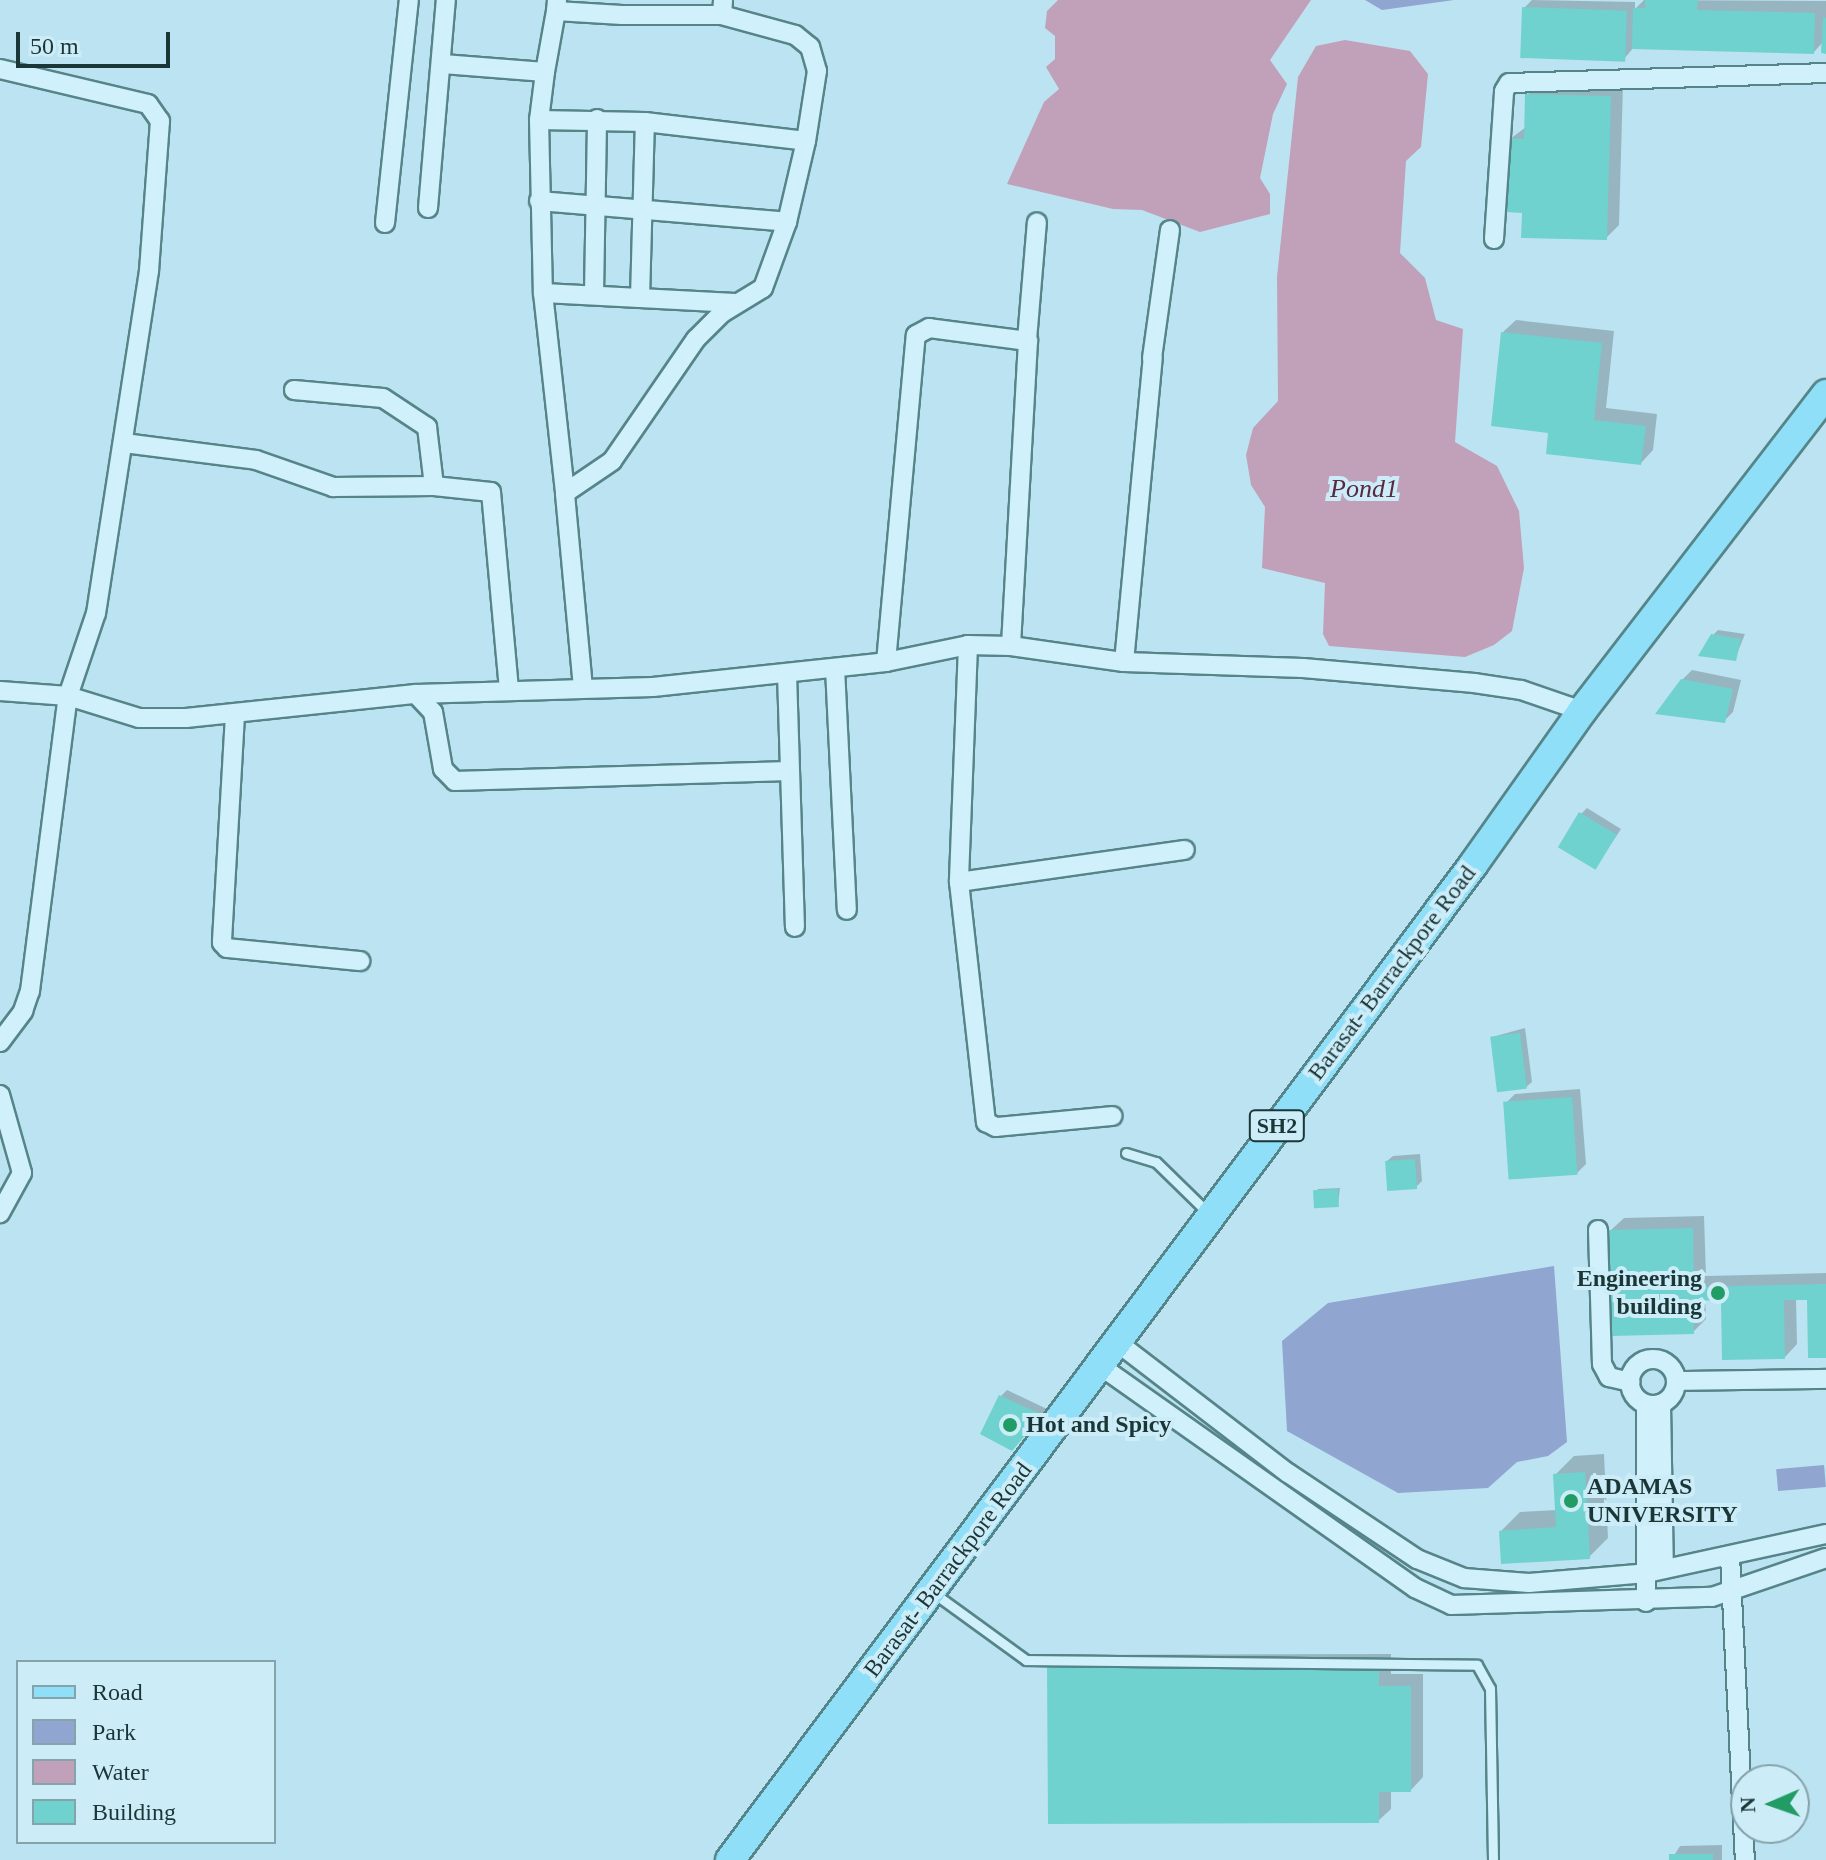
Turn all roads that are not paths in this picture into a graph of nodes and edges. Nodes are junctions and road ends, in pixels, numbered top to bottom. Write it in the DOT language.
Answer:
graph roads {
  1 [pos="409,0"];
  2 [pos="446,0"];
  3 [pos="557,6"];
  4 [pos="723,7"];
  5 [pos="443,64"];
  6 [pos="0,69"];
  7 [pos="545,72"];
  8 [pos="1826,73"];
  9 [pos="597,119"];
  10 [pos="539,120"];
  11 [pos="645,122"];
  12 [pos="806,141"];
  13 [pos="539,201"];
  14 [pos="596,203"];
  15 [pos="428,208"];
  16 [pos="640,209"];
  17 [pos="787,222"];
  18 [pos="1037,222"];
  19 [pos="385,223"];
  20 [pos="1170,230"];
  21 [pos="1494,239"];
  22 [pos="543,293"];
  23 [pos="594,294"];
  24 [pos="640,298"];
  25 [pos="736,303"];
  26 [pos="1027,340"];
  27 [pos="294,390"];
  28 [pos="1826,394"];
  29 [pos="124,443"];
  30 [pos="434,486"];
  31 [pos="565,493"];
  32 [pos="968,645"];
  33 [pos="1011,646"];
  34 [pos="886,662"];
  35 [pos="1124,662"];
  36 [pos="835,668"];
  37 [pos="787,674"];
  38 [pos="583,688"];
  39 [pos="509,690"];
  40 [pos="0,691"];
  41 [pos="416,694"];
  42 [pos="68,696"];
  43 [pos="1582,711"];
  44 [pos="235,715"];
  45 [pos="789,771"];
  46 [pos="1185,850"];
  47 [pos="959,882"];
  48 [pos="847,910"];
  49 [pos="795,927"];
  50 [pos="360,961"];
  51 [pos="0,1042"];
  52 [pos="0,1095"];
  53 [pos="1112,1116"];
  54 [pos="1126,1153"];
  55 [pos="0,1213"];
  56 [pos="1211,1215"];
  57 [pos="1598,1230"];
  58 [pos="1117,1342"];
  59 [pos="1099,1365"];
  60 [pos="1826,1379"];
  61 [pos="1677,1381"];
  62 [pos="1630,1382"];
  63 [pos="1654,1404"];
  64 [pos="1826,1534"];
  65 [pos="1730,1556"];
  66 [pos="1826,1558"];
  67 [pos="1656,1571"];
  68 [pos="1732,1589"];
  69 [pos="933,1592"];
  70 [pos="1646,1602"];
  71 [pos="730,1860"];
  72 [pos="1493,1860"];
  73 [pos="1745,1860"];
  1 -- 19 [label="street"];
  2 -- 5 [label="street"];
  3 -- 4 [label="street"];
  3 -- 7 [label="street"];
  4 -- 12 [label="street"];
  5 -- 7 [label="street"];
  5 -- 15 [label="street"];
  6 -- 29 [label="street"];
  7 -- 10 [label="street"];
  8 -- 21 [label="street"];
  9 -- 10 [label="street"];
  9 -- 11 [label="street"];
  9 -- 14 [label="street"];
  10 -- 13 [label="street"];
  11 -- 12 [label="street"];
  11 -- 16 [label="street"];
  12 -- 17 [label="street"];
  13 -- 14 [label="street"];
  13 -- 22 [label="street"];
  14 -- 16 [label="street"];
  14 -- 23 [label="street"];
  16 -- 17 [label="street"];
  16 -- 24 [label="street"];
  17 -- 25 [label="street"];
  18 -- 26 [label="street"];
  20 -- 35 [label="street"];
  22 -- 23 [label="street"];
  22 -- 31 [label="street"];
  23 -- 24 [label="street"];
  24 -- 25 [label="street"];
  25 -- 31 [label="street"];
  26 -- 33 [label="street"];
  26 -- 34 [label="street"];
  27 -- 30 [label="street"];
  28 -- 43 [label="main road, Barasat- Barrackpore Road / SH2"];
  29 -- 30 [label="street"];
  29 -- 42 [label="street"];
  30 -- 39 [label="street"];
  31 -- 38 [label="street"];
  32 -- 33 [label="street"];
  32 -- 34 [label="street"];
  32 -- 47 [label="street"];
  33 -- 35 [label="street"];
  34 -- 36 [label="street"];
  35 -- 43 [label="street"];
  36 -- 37 [label="street"];
  36 -- 48 [label="street"];
  37 -- 38 [label="street"];
  37 -- 45 [label="street"];
  38 -- 39 [label="street"];
  39 -- 41 [label="street"];
  40 -- 42 [label="street"];
  41 -- 44 [label="street"];
  41 -- 45 [label="street"];
  42 -- 44 [label="street"];
  42 -- 51 [label="street"];
  43 -- 56 [label="main road, Barasat- Barrackpore Road / SH2"];
  44 -- 50 [label="street"];
  45 -- 49 [label="street"];
  46 -- 47 [label="street"];
  47 -- 53 [label="street"];
  52 -- 55 [label="street"];
  54 -- 56 [label="lane"];
  56 -- 58 [label="main road, Barasat- Barrackpore Road / SH2"];
  57 -- 62 [label="street"];
  58 -- 59 [label="main road, Barasat- Barrackpore Road / SH2"];
  58 -- 67 [label="street"];
  59 -- 69 [label="main road, Barasat- Barrackpore Road / SH2"];
  59 -- 70 [label="street"];
  60 -- 61 [label="street"];
  61 -- 62 [label="street"];
  61 -- 63 [label="street"];
  62 -- 63 [label="street"];
  63 -- 67 [label="street"];
  64 -- 65 [label="street"];
  65 -- 67 [label="street"];
  65 -- 68 [label="street"];
  66 -- 68 [label="street"];
  67 -- 70 [label="street"];
  68 -- 70 [label="street"];
  68 -- 73 [label="street"];
  69 -- 71 [label="main road, Barasat- Barrackpore Road / SH2"];
  69 -- 72 [label="lane"];
}
